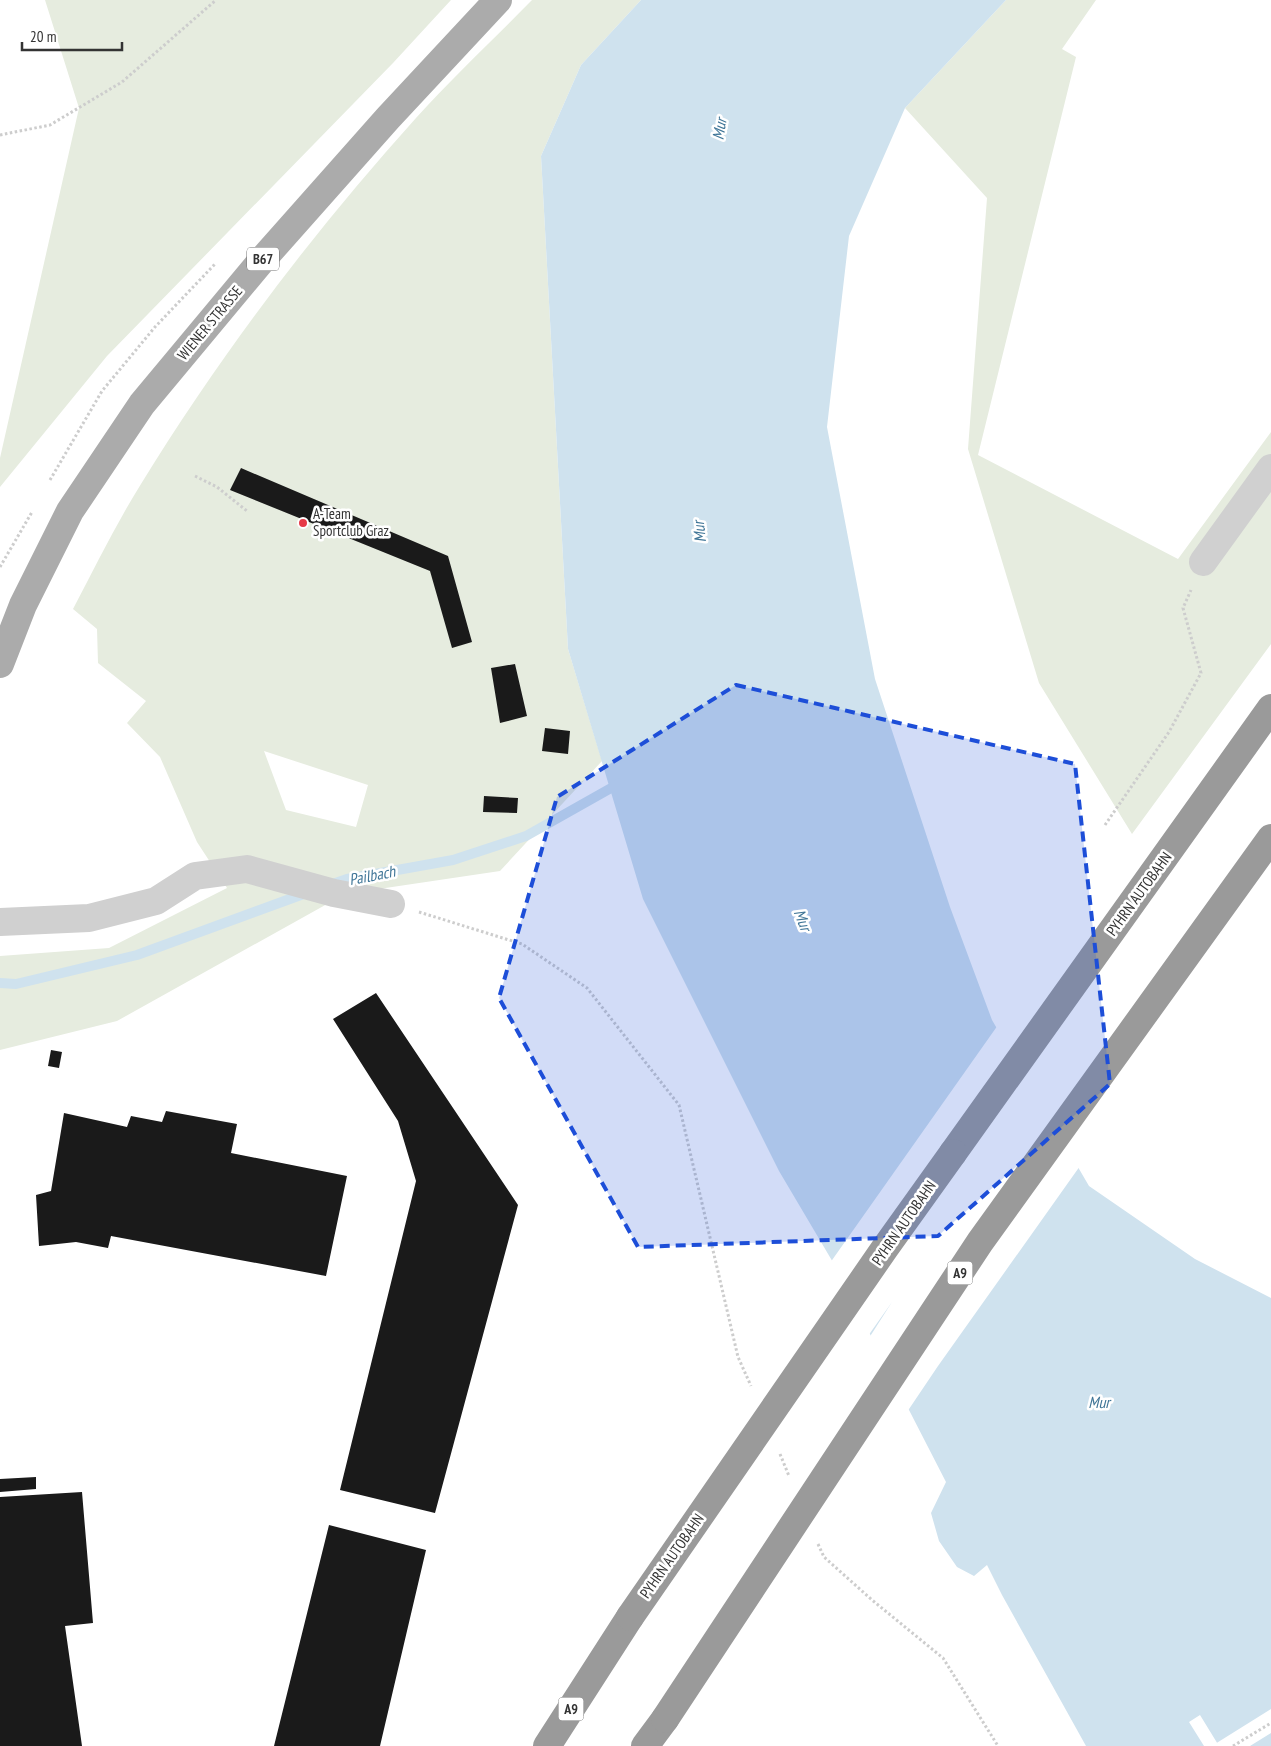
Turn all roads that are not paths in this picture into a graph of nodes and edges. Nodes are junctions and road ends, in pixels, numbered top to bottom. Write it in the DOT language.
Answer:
graph roads {
  1 [pos="498,0"];
  2 [pos="1271,468"];
  3 [pos="1203,562"];
  4 [pos="0,664"];
  5 [pos="1271,708"];
  6 [pos="1271,838"];
  7 [pos="391,904"];
  8 [pos="0,922"];
  9 [pos="664,1719"];
  10 [pos="547,1746"];
  11 [pos="645,1746"];
  12 [pos="653,1746"];
  1 -- 4 [label="main road, WIENER STRASSE / B67"];
  2 -- 3 [label="lane"];
  5 -- 10 [label="highway, PYHRN AUTOBAHN / A9, bridge"];
  6 -- 9 [label="highway, A9, bridge"];
  7 -- 8 [label="lane"];
  9 -- 11 [label="highway, A9"];
  9 -- 12 [label="highway"];
}
